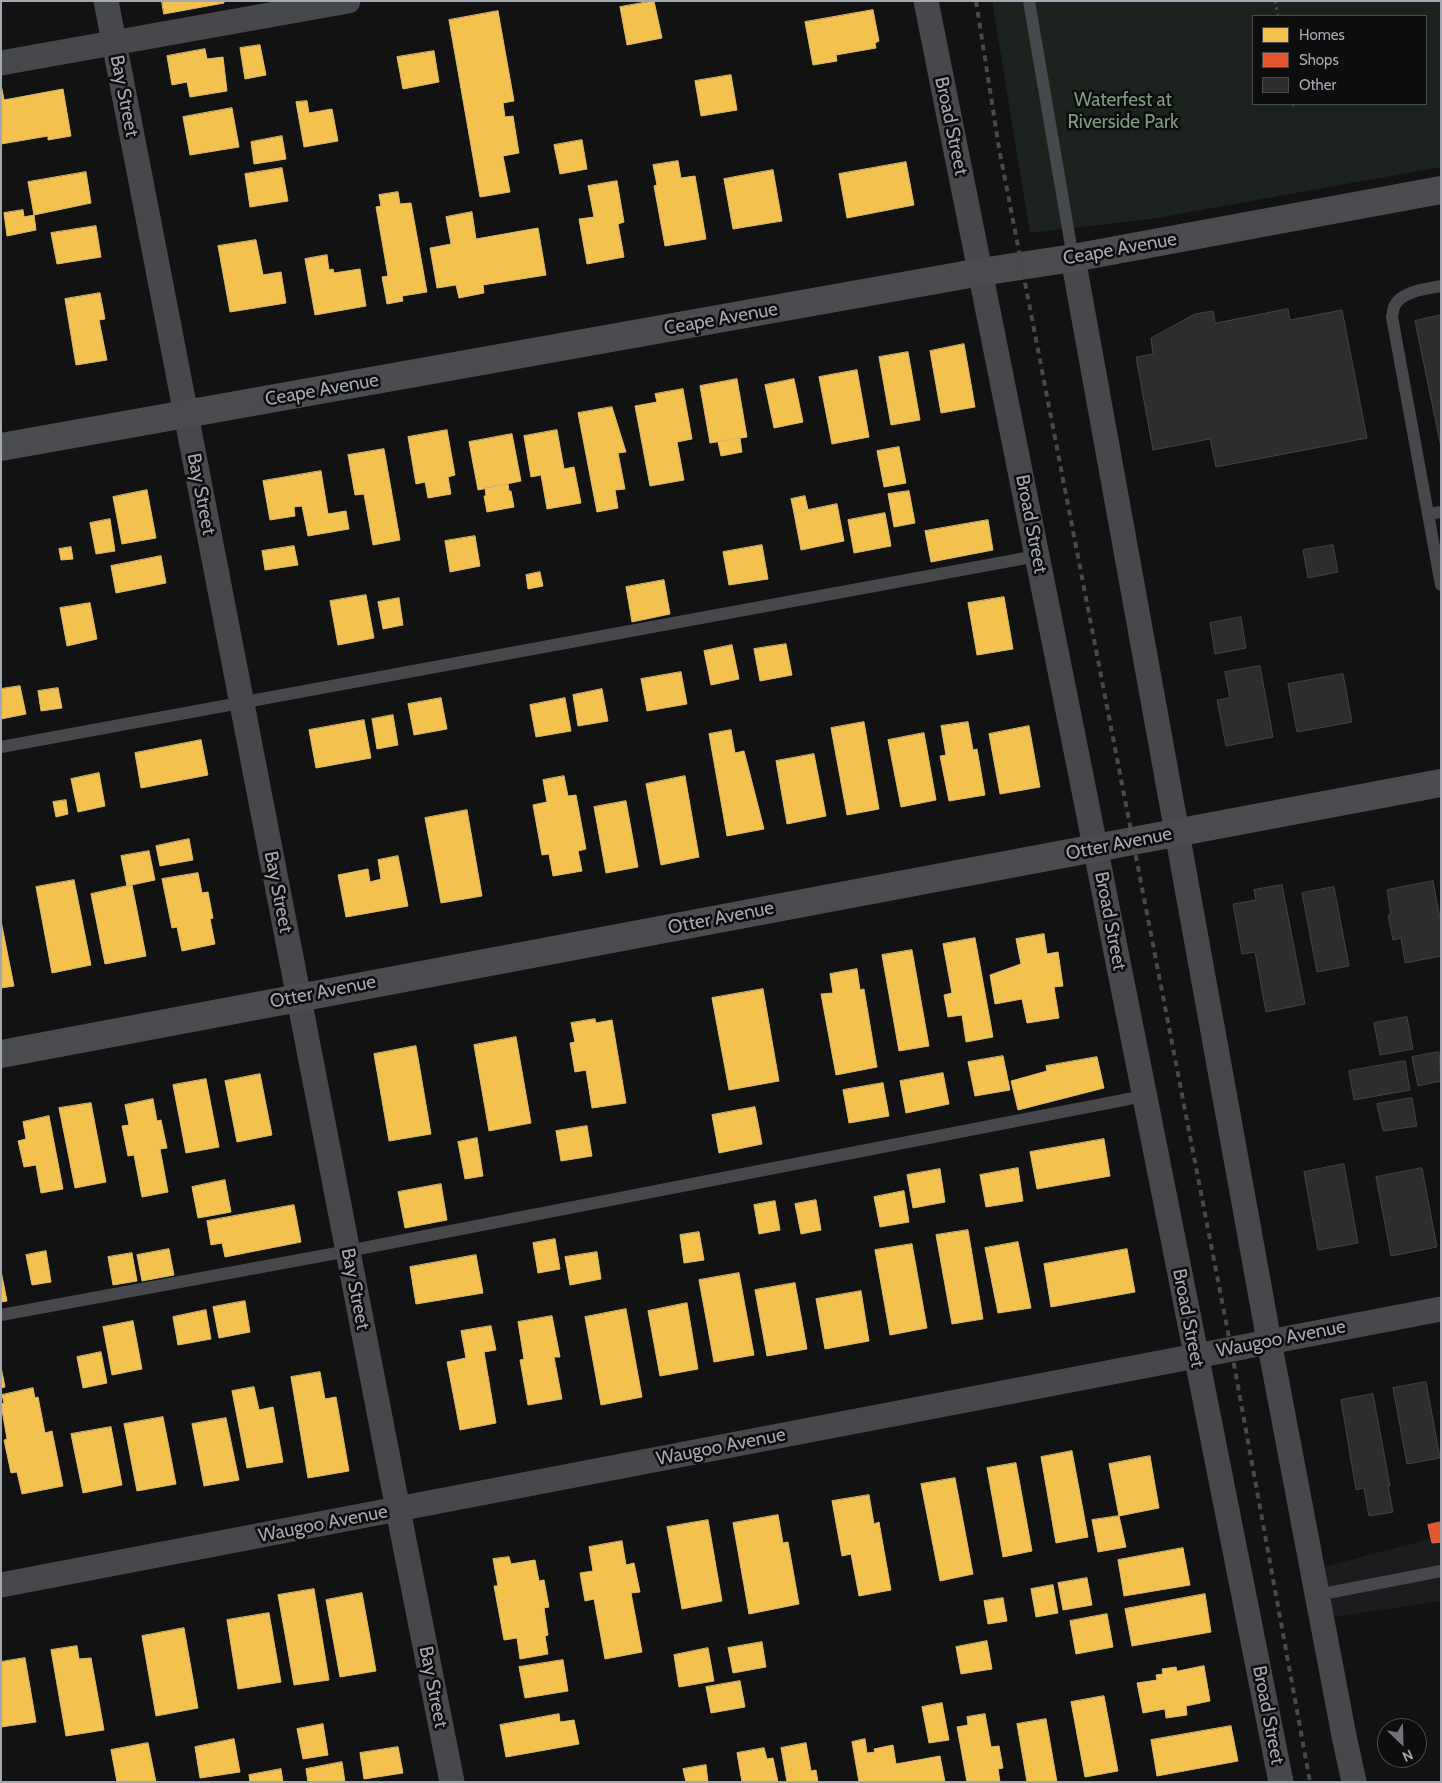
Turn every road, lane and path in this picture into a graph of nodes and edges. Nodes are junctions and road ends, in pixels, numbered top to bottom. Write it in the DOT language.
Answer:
graph roads {
  1 [pos="106,1"];
  2 [pos="348,1"];
  3 [pos="926,1"];
  4 [pos="1029,1"];
  5 [pos="1275,1"];
  6 [pos="1278,15"];
  7 [pos="114,43"];
  8 [pos="1,63"];
  9 [pos="1441,190"];
  10 [pos="1073,258"];
  11 [pos="981,272"];
  12 [pos="1441,286"];
  13 [pos="186,415"];
  14 [pos="1,447"];
  15 [pos="1434,513"];
  16 [pos="1038,556"];
  17 [pos="1441,585"];
  18 [pos="241,703"];
  19 [pos="1,747"];
  20 [pos="1441,783"];
  21 [pos="1176,833"];
  22 [pos="1096,848"];
  23 [pos="299,996"];
  24 [pos="1,1054"];
  25 [pos="1144,1096"];
  26 [pos="348,1251"];
  27 [pos="1441,1309"];
  28 [pos="1,1315"];
  29 [pos="1269,1341"];
  30 [pos="1195,1356"];
  31 [pos="398,1510"];
  32 [pos="1441,1571"];
  33 [pos="1,1585"];
  34 [pos="1317,1595"];
  35 [pos="452,1782"];
  36 [pos="1281,1782"];
  37 [pos="1354,1782"];
  1 -- 7 [label="street, Bay Street"];
  2 -- 7 [label="street"];
  3 -- 11 [label="street, Broad Street"];
  4 -- 10 [label="lane"];
  5 -- 6 [label="path"];
  7 -- 8 [label="street"];
  7 -- 13 [label="street, Bay Street"];
  9 -- 10 [label="street, Ceape Avenue"];
  10 -- 11 [label="street, Ceape Avenue"];
  10 -- 21 [label="street"];
  11 -- 13 [label="street, Ceape Avenue"];
  11 -- 16 [label="street, Broad Street"];
  12 -- 15 [label="lane"];
  13 -- 14 [label="street, Ceape Avenue"];
  13 -- 18 [label="street, Bay Street"];
  15 -- 17 [label="lane"];
  16 -- 18 [label="lane"];
  16 -- 22 [label="street, Broad Street"];
  18 -- 19 [label="lane"];
  18 -- 23 [label="street, Bay Street"];
  20 -- 21 [label="street, Otter Avenue"];
  21 -- 22 [label="street, Otter Avenue"];
  21 -- 29 [label="street"];
  22 -- 23 [label="street, Otter Avenue"];
  22 -- 25 [label="street, Broad Street"];
  23 -- 24 [label="street, Otter Avenue"];
  23 -- 26 [label="street, Bay Street"];
  25 -- 26 [label="lane"];
  25 -- 30 [label="street, Broad Street"];
  26 -- 28 [label="lane"];
  26 -- 31 [label="street, Bay Street"];
  27 -- 29 [label="street, Waugoo Avenue"];
  29 -- 30 [label="street, Waugoo Avenue"];
  29 -- 34 [label="street"];
  30 -- 31 [label="street, Waugoo Avenue"];
  30 -- 36 [label="street, Broad Street"];
  31 -- 33 [label="street, Waugoo Avenue"];
  31 -- 35 [label="street, Bay Street"];
  32 -- 34 [label="lane"];
  34 -- 37 [label="street"];
}
